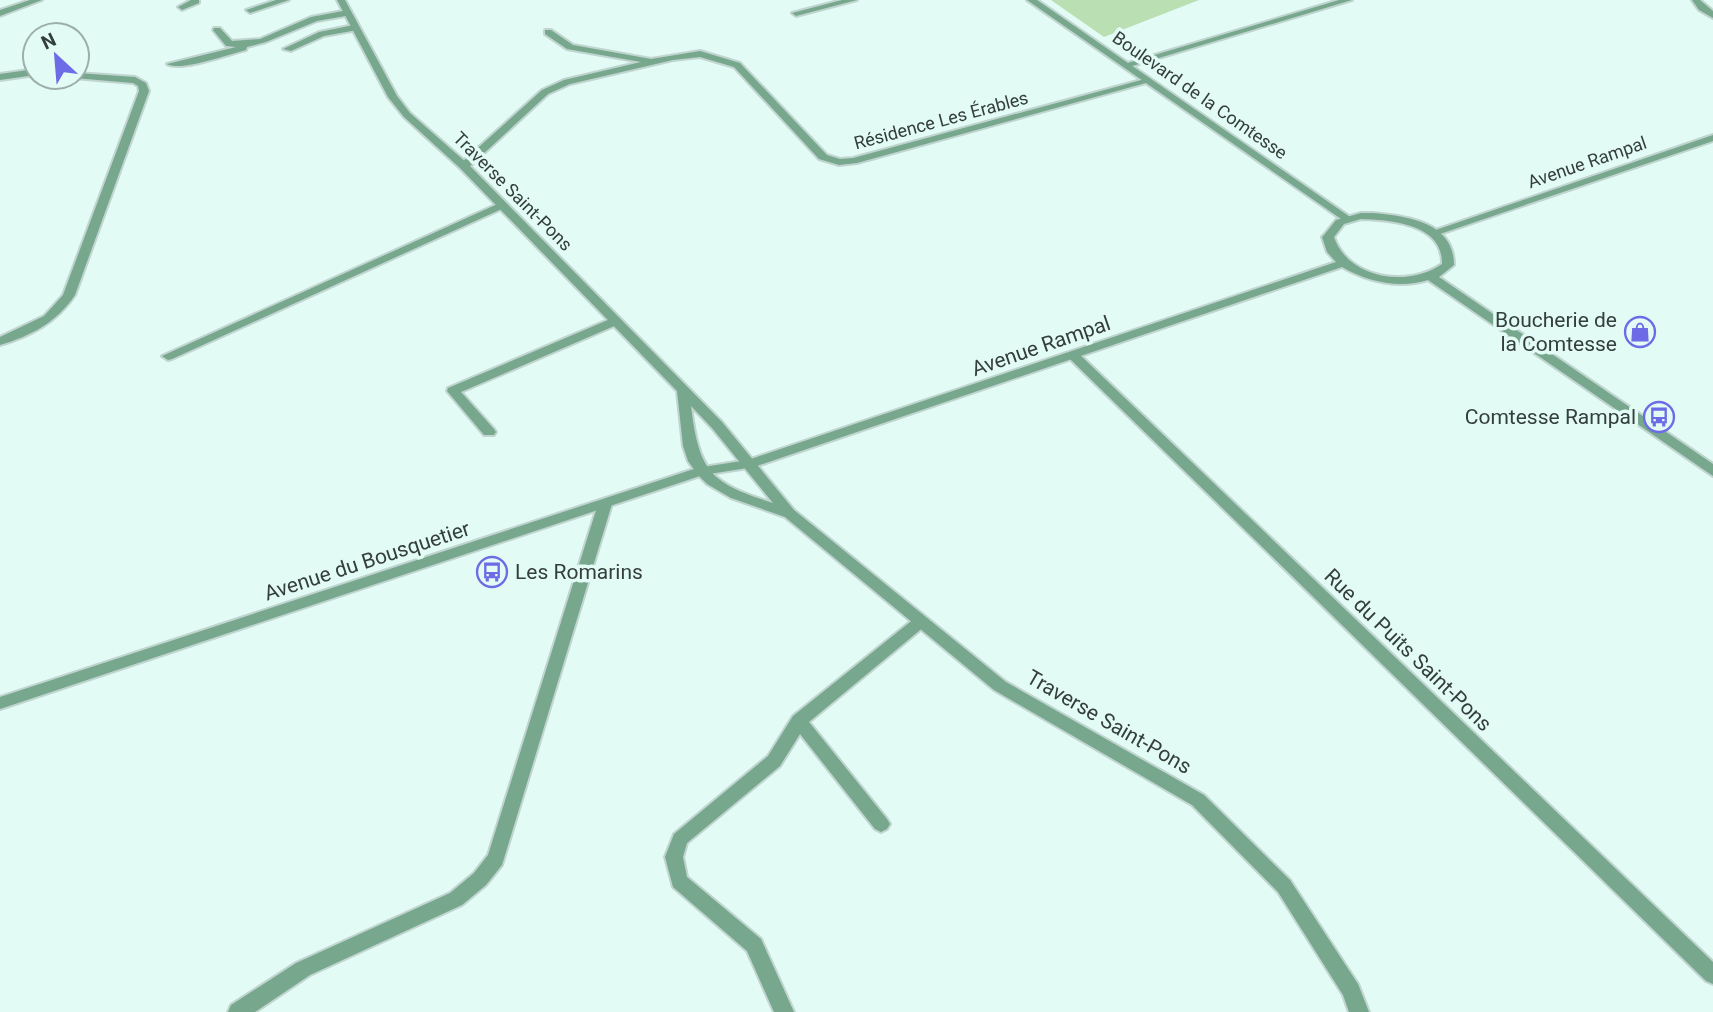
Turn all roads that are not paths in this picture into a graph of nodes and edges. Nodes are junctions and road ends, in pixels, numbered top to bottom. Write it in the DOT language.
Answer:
graph roads {
  1 [pos="38,0"];
  2 [pos="195,0"];
  3 [pos="285,0"];
  4 [pos="341,0"];
  5 [pos="853,0"];
  6 [pos="1031,0"];
  7 [pos="1348,0"];
  8 [pos="1696,0"];
  9 [pos="182,7"];
  10 [pos="250,10"];
  11 [pos="0,13"];
  12 [pos="348,13"];
  13 [pos="796,13"];
  14 [pos="1713,15"];
  15 [pos="354,27"];
  16 [pos="217,30"];
  17 [pos="548,32"];
  18 [pos="248,46"];
  19 [pos="288,49"];
  20 [pos="655,61"];
  21 [pos="172,64"];
  22 [pos="1126,65"];
  23 [pos="21,74"];
  24 [pos="0,77"];
  25 [pos="91,77"];
  26 [pos="1148,81"];
  27 [pos="1713,138"];
  28 [pos="464,166"];
  29 [pos="502,205"];
  30 [pos="1348,219"];
  31 [pos="1433,233"];
  32 [pos="1344,263"];
  33 [pos="1432,277"];
  34 [pos="615,321"];
  35 [pos="0,341"];
  36 [pos="167,356"];
  37 [pos="1074,356"];
  38 [pos="683,391"];
  39 [pos="489,432"];
  40 [pos="749,464"];
  41 [pos="702,471"];
  42 [pos="1713,471"];
  43 [pos="605,504"];
  44 [pos="789,513"];
  45 [pos="919,622"];
  46 [pos="0,704"];
  47 [pos="799,721"];
  48 [pos="881,824"];
  49 [pos="1713,975"];
  50 [pos="238,1012"];
  51 [pos="784,1012"];
  52 [pos="1359,1012"];
  1 -- 11 [label="street"];
  2 -- 9 [label="street"];
  3 -- 10 [label="street"];
  4 -- 12 [label="street, Traverse Saint-Pons"];
  5 -- 13 [label="street"];
  6 -- 22 [label="street, Boulevard de la Comtesse"];
  7 -- 22 [label="street"];
  8 -- 14 [label="street"];
  12 -- 15 [label="street, Traverse Saint-Pons"];
  12 -- 18 [label="street"];
  15 -- 19 [label="street"];
  15 -- 28 [label="street, Traverse Saint-Pons"];
  16 -- 18 [label="street"];
  17 -- 20 [label="street, Résidence Les Érables"];
  18 -- 21 [label="street"];
  20 -- 26 [label="street, Résidence Les Érables"];
  20 -- 28 [label="street, Résidence Les Érables"];
  22 -- 26 [label="street, Boulevard de la Comtesse"];
  23 -- 24 [label="street"];
  25 -- 35 [label="street"];
  26 -- 30 [label="street, Boulevard de la Comtesse"];
  27 -- 31 [label="street, Avenue Rampal"];
  28 -- 29 [label="street, Traverse Saint-Pons"];
  29 -- 34 [label="street, Traverse Saint-Pons"];
  29 -- 36 [label="street"];
  30 -- 31 [label="street"];
  30 -- 32 [label="street"];
  31 -- 33 [label="street"];
  32 -- 33 [label="street"];
  32 -- 37 [label="street, Avenue Rampal"];
  33 -- 42 [label="street"];
  34 -- 38 [label="street, Traverse Saint-Pons"];
  34 -- 39 [label="street"];
  37 -- 40 [label="street, Avenue Rampal"];
  37 -- 49 [label="street, Rue du Puits Saint-Pons"];
  38 -- 40 [label="street, Traverse Saint-Pons"];
  38 -- 41 [label="street"];
  40 -- 41 [label="street, Avenue du Bousquetier"];
  40 -- 44 [label="street, Traverse Saint-Pons"];
  41 -- 43 [label="street, Avenue du Bousquetier"];
  41 -- 44 [label="street, Traverse Saint-Pons"];
  43 -- 46 [label="street, Avenue du Bousquetier"];
  43 -- 50 [label="street"];
  44 -- 45 [label="street, Traverse Saint-Pons"];
  45 -- 47 [label="street"];
  45 -- 52 [label="street, Traverse Saint-Pons"];
  47 -- 48 [label="street"];
  47 -- 51 [label="street"];
}
